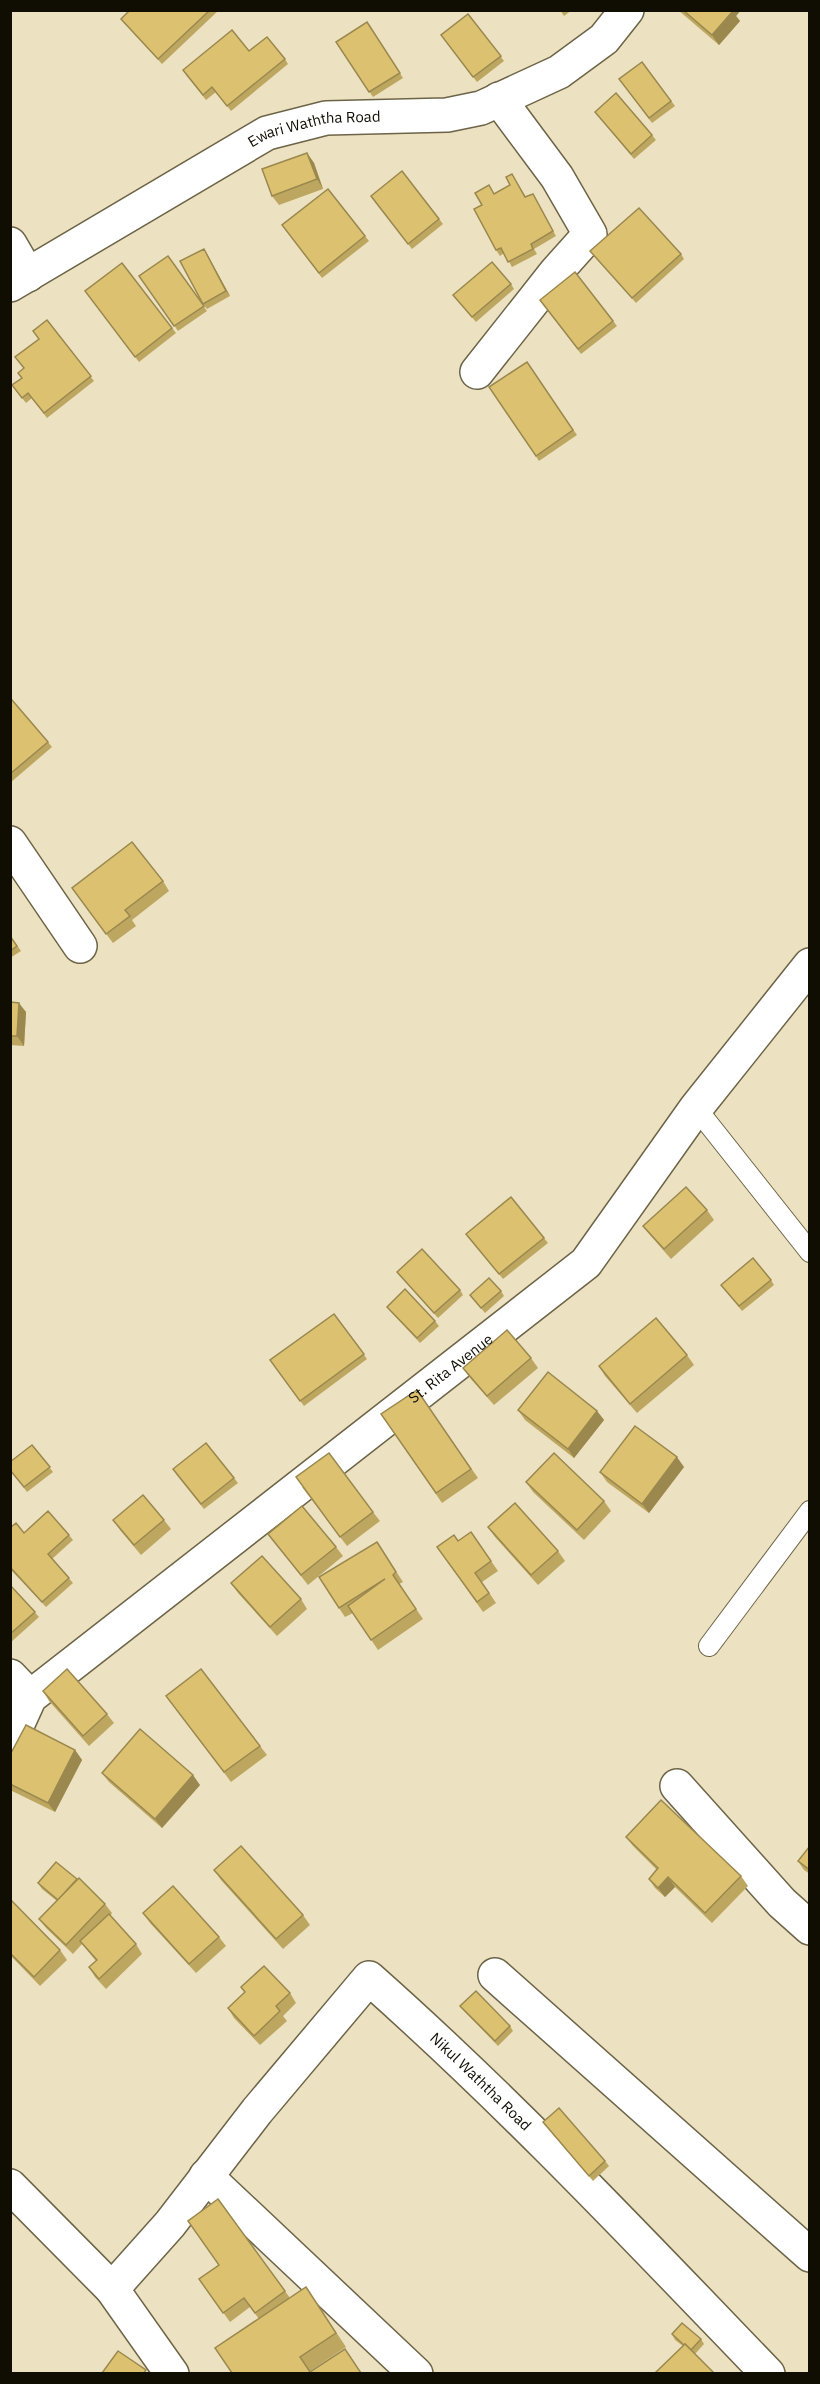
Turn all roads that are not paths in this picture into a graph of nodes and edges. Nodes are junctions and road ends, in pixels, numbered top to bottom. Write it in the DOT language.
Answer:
graph roads {
  1 [pos="627,10"];
  2 [pos="499,99"];
  3 [pos="10,244"];
  4 [pos="19,280"];
  5 [pos="477,372"];
  6 [pos="10,843"];
  7 [pos="80,946"];
  8 [pos="810,965"];
  9 [pos="696,1108"];
  10 [pos="810,1252"];
  11 [pos="810,1511"];
  12 [pos="709,1646"];
  13 [pos="20,1687"];
  14 [pos="10,1741"];
  15 [pos="677,1786"];
  16 [pos="810,1928"];
  17 [pos="495,1975"];
  18 [pos="207,2176"];
  19 [pos="10,2186"];
  20 [pos="810,2255"];
  21 [pos="111,2289"];
  22 [pos="172,2373"];
  23 [pos="416,2373"];
  24 [pos="768,2373"];
  1 -- 2 [label="street, Ewari Waththa Road"];
  2 -- 4 [label="street, Ewari Waththa Road"];
  2 -- 5 [label="street"];
  3 -- 4 [label="street"];
  6 -- 7 [label="street"];
  8 -- 9 [label="street, St. Rita Avenue"];
  9 -- 10 [label="lane"];
  9 -- 13 [label="street, St. Rita Avenue"];
  11 -- 12 [label="lane"];
  13 -- 14 [label="street, St. Rita Avenue"];
  15 -- 16 [label="street"];
  17 -- 20 [label="street"];
  18 -- 21 [label="street, Nikul Waththa Road"];
  18 -- 23 [label="street"];
  18 -- 24 [label="street, Nikul Waththa Road"];
  19 -- 21 [label="street"];
  21 -- 22 [label="street"];
}
